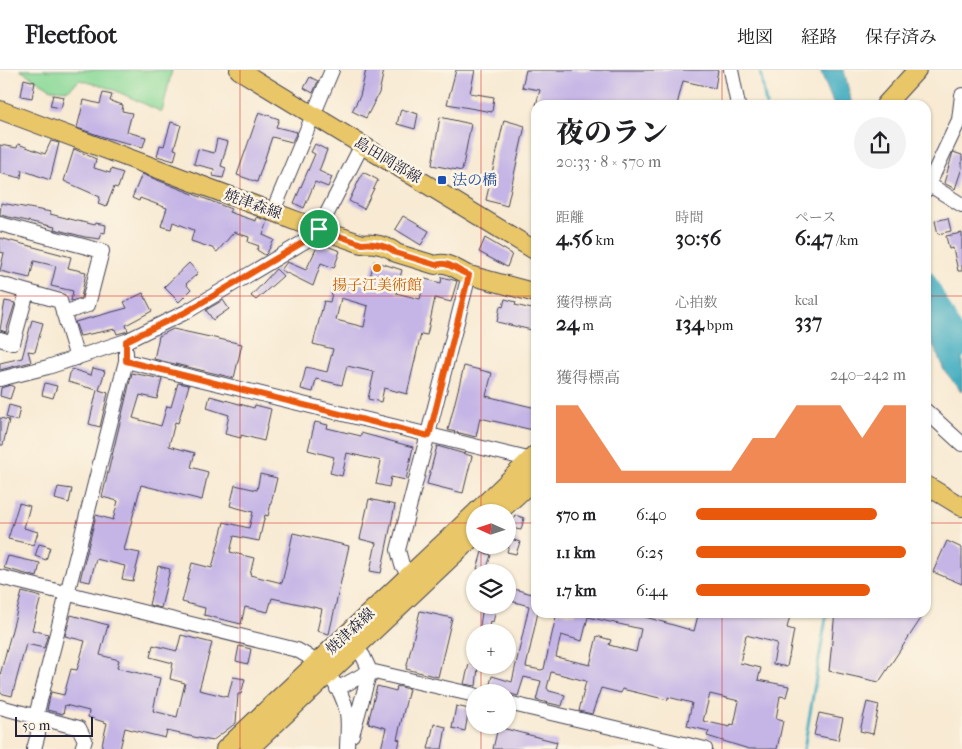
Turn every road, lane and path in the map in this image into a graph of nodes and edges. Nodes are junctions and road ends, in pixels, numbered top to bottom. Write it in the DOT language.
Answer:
graph roads {
  1 [pos="239,70"];
  2 [pos="332,70"];
  3 [pos="731,70"];
  4 [pos="917,70"];
  5 [pos="962,95"];
  6 [pos="737,100"];
  7 [pos="890,100"];
  8 [pos="0,110"];
  9 [pos="312,115"];
  10 [pos="362,145"];
  11 [pos="931,181"];
  12 [pos="931,190"];
  13 [pos="962,205"];
  14 [pos="274,211"];
  15 [pos="0,224"];
  16 [pos="319,229"];
  17 [pos="531,248"];
  18 [pos="469,275"];
  19 [pos="0,284"];
  20 [pos="27,292"];
  21 [pos="531,292"];
  22 [pos="63,313"];
  23 [pos="0,339"];
  24 [pos="126,341"];
  25 [pos="77,358"];
  26 [pos="126,361"];
  27 [pos="0,379"];
  28 [pos="931,416"];
  29 [pos="429,436"];
  30 [pos="962,444"];
  31 [pos="531,457"];
  32 [pos="531,461"];
  33 [pos="531,483"];
  34 [pos="931,489"];
  35 [pos="485,504"];
  36 [pos="508,504"];
  37 [pos="962,507"];
  38 [pos="466,522"];
  39 [pos="466,543"];
  40 [pos="411,575"];
  41 [pos="0,576"];
  42 [pos="67,593"];
  43 [pos="354,648"];
  44 [pos="322,668"];
  45 [pos="370,671"];
  46 [pos="337,689"];
  47 [pos="466,693"];
  48 [pos="516,705"];
  49 [pos="0,706"];
  50 [pos="36,716"];
  51 [pos="34,749"];
  52 [pos="82,749"];
  53 [pos="225,749"];
  54 [pos="249,749"];
  55 [pos="348,749"];
  56 [pos="705,749"];
  1 -- 9 [label="main road, 島田岡部線"];
  2 -- 9 [label="street"];
  3 -- 6 [label="street"];
  4 -- 7 [label="main road"];
  5 -- 11 [label="street"];
  8 -- 14 [label="main road, 焼津森線"];
  9 -- 10 [label="main road, 島田岡部線"];
  9 -- 14 [label="street"];
  10 -- 16 [label="street"];
  10 -- 17 [label="main road, 島田岡部線"];
  12 -- 13 [label="street"];
  14 -- 16 [label="main road, 焼津森線"];
  15 -- 22 [label="street"];
  16 -- 18 [label="main road, 焼津森線"];
  16 -- 24 [label="street"];
  18 -- 21 [label="main road, 焼津森線"];
  18 -- 29 [label="street"];
  19 -- 20 [label="street"];
  20 -- 22 [label="street"];
  20 -- 23 [label="street"];
  22 -- 25 [label="street"];
  24 -- 25 [label="street"];
  24 -- 26 [label="street"];
  25 -- 27 [label="street"];
  26 -- 29 [label="street"];
  26 -- 42 [label="street"];
  28 -- 30 [label="street"];
  29 -- 31 [label="street"];
  29 -- 40 [label="street"];
  32 -- 35 [label="main road, 焼津森線"];
  33 -- 36 [label="main road"];
  34 -- 37 [label="main road"];
  38 -- 40 [label="main road, 焼津森線"];
  39 -- 43 [label="main road, 焼津森線"];
  40 -- 44 [label="main road, 焼津森線"];
  41 -- 42 [label="street"];
  42 -- 44 [label="street"];
  42 -- 50 [label="street"];
  43 -- 44 [label="main road, 焼津森線"];
  43 -- 45 [label="street"];
  44 -- 46 [label="street"];
  44 -- 53 [label="main road, 焼津森線"];
  44 -- 54 [label="main road, 焼津森線"];
  45 -- 46 [label="street"];
  45 -- 47 [label="street"];
  45 -- 55 [label="street"];
  46 -- 55 [label="street"];
  48 -- 56 [label="street"];
  49 -- 50 [label="street"];
  50 -- 51 [label="street"];
  50 -- 52 [label="street"];
}
